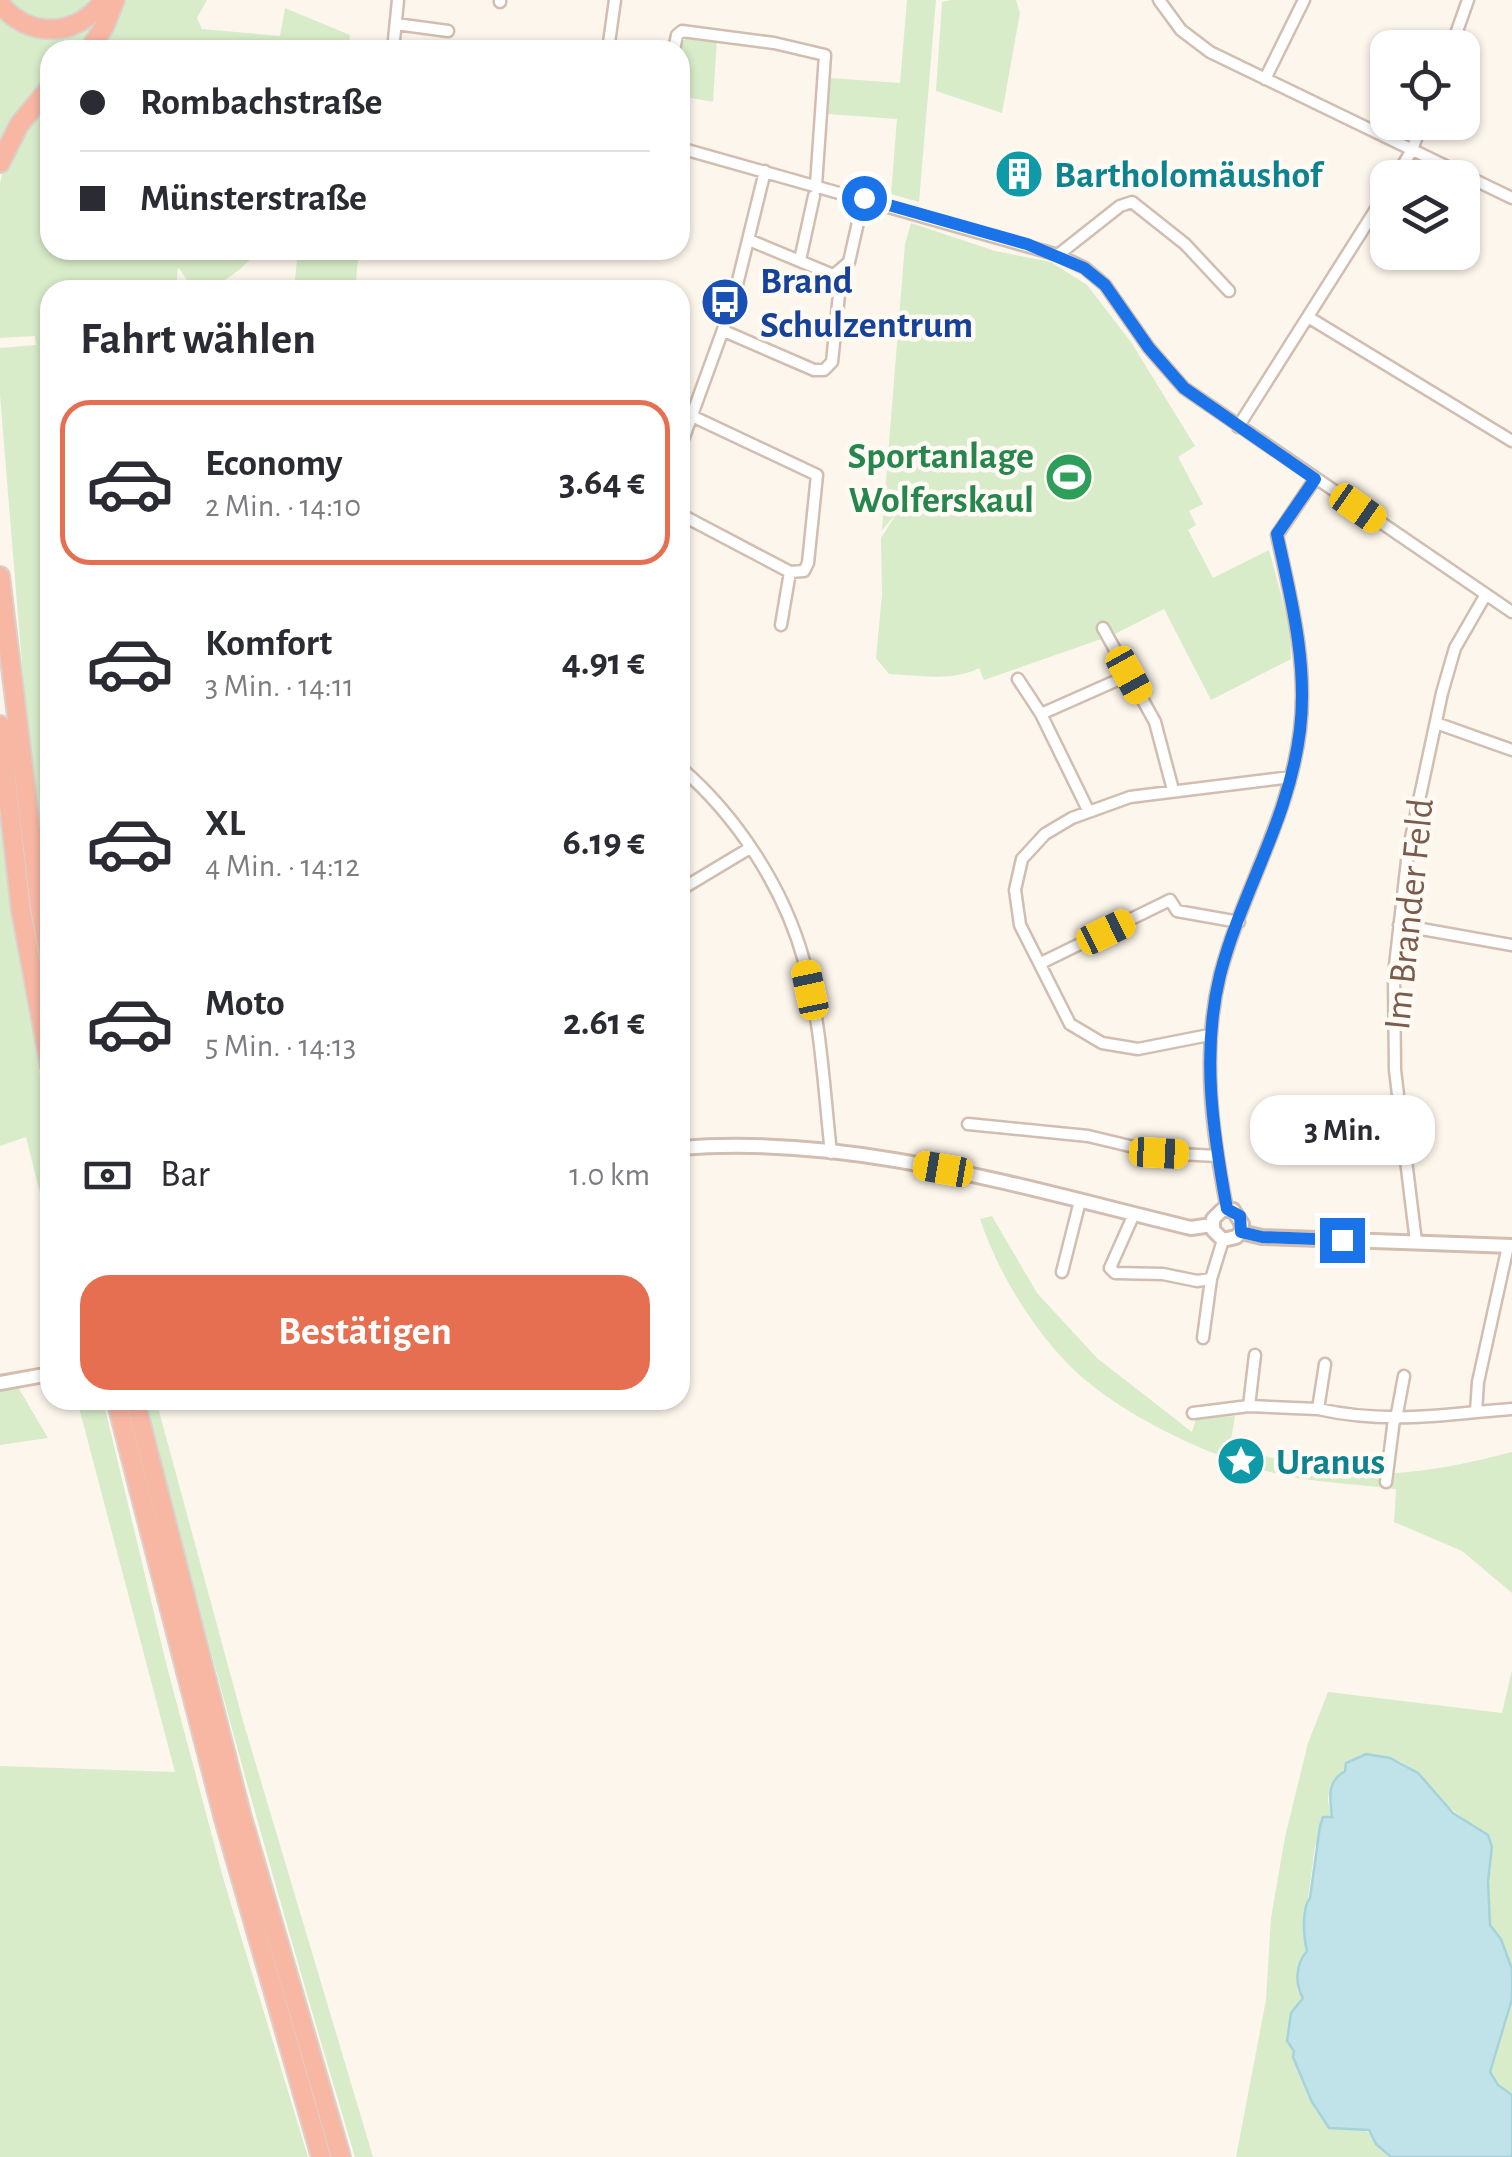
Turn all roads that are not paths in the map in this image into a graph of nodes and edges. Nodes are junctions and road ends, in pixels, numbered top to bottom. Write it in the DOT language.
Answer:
graph roads {
  1 [pos="104,0"];
  2 [pos="115,0"];
  3 [pos="398,0"];
  4 [pos="615,0"];
  5 [pos="1159,0"];
  6 [pos="1304,0"];
  7 [pos="1468,0"];
  8 [pos="0,3"];
  9 [pos="396,24"];
  10 [pos="448,30"];
  11 [pos="1457,30"];
  12 [pos="95,40"];
  13 [pos="394,40"];
  14 [pos="609,40"];
  15 [pos="675,40"];
  16 [pos="1266,80"];
  17 [pos="40,100"];
  18 [pos="1416,140"];
  19 [pos="1412,150"];
  20 [pos="690,151"];
  21 [pos="1406,160"];
  22 [pos="0,164"];
  23 [pos="765,171"];
  24 [pos="815,190"];
  25 [pos="1512,198"];
  26 [pos="861,209"];
  27 [pos="1370,219"];
  28 [pos="749,240"];
  29 [pos="1058,255"];
  30 [pos="800,260"];
  31 [pos="834,274"];
  32 [pos="1229,291"];
  33 [pos="1308,317"];
  34 [pos="724,332"];
  35 [pos="694,417"];
  36 [pos="690,426"];
  37 [pos="1238,427"];
  38 [pos="1512,441"];
  39 [pos="1315,479"];
  40 [pos="690,519"];
  41 [pos="790,572"];
  42 [pos="0,576"];
  43 [pos="1484,596"];
  44 [pos="1512,612"];
  45 [pos="781,625"];
  46 [pos="1103,628"];
  47 [pos="1129,675"];
  48 [pos="1018,679"];
  49 [pos="1041,714"];
  50 [pos="1436,723"];
  51 [pos="0,725"];
  52 [pos="1512,750"];
  53 [pos="1292,777"];
  54 [pos="690,778"];
  55 [pos="1173,790"];
  56 [pos="1088,810"];
  57 [pos="750,848"];
  58 [pos="690,884"];
  59 [pos="40,907"];
  60 [pos="1239,922"];
  61 [pos="1400,924"];
  62 [pos="1512,945"];
  63 [pos="1041,963"];
  64 [pos="40,1013"];
  65 [pos="1209,1036"];
  66 [pos="968,1124"];
  67 [pos="690,1148"];
  68 [pos="831,1153"];
  69 [pos="1217,1156"];
  70 [pos="1080,1201"];
  71 [pos="1227,1209"];
  72 [pos="1134,1214"];
  73 [pos="1212,1226"];
  74 [pos="1241,1232"];
  75 [pos="1223,1240"];
  76 [pos="1416,1242"];
  77 [pos="1510,1246"];
  78 [pos="1062,1272"];
  79 [pos="1211,1279"];
  80 [pos="1202,1338"];
  81 [pos="1254,1356"];
  82 [pos="1325,1364"];
  83 [pos="40,1376"];
  84 [pos="1404,1376"];
  85 [pos="0,1382"];
  86 [pos="1249,1406"];
  87 [pos="1318,1409"];
  88 [pos="1512,1409"];
  89 [pos="119,1410"];
  90 [pos="138,1410"];
  91 [pos="1476,1412"];
  92 [pos="1193,1413"];
  93 [pos="1395,1419"];
  94 [pos="1386,1482"];
  95 [pos="321,2157"];
  96 [pos="341,2157"];
  1 -- 8 [label="highway"];
  2 -- 12 [label="highway"];
  3 -- 9 [label="street"];
  4 -- 14 [label="street"];
  5 -- 16 [label="street"];
  6 -- 16 [label="street"];
  7 -- 11 [label="street"];
  9 -- 10 [label="street"];
  9 -- 13 [label="street"];
  15 -- 24 [label="street"];
  16 -- 19 [label="street"];
  17 -- 22 [label="highway"];
  18 -- 19 [label="street"];
  19 -- 21 [label="street"];
  19 -- 25 [label="street"];
  20 -- 23 [label="street"];
  23 -- 24 [label="street"];
  23 -- 28 [label="street"];
  24 -- 29 [label="street"];
  24 -- 30 [label="street"];
  26 -- 31 [label="street"];
  27 -- 33 [label="street"];
  28 -- 30 [label="street"];
  28 -- 34 [label="street"];
  29 -- 32 [label="street"];
  29 -- 37 [label="street"];
  30 -- 31 [label="street"];
  31 -- 34 [label="street"];
  33 -- 37 [label="street"];
  33 -- 38 [label="street"];
  34 -- 35 [label="street"];
  35 -- 36 [label="street"];
  35 -- 41 [label="street"];
  37 -- 39 [label="street"];
  39 -- 43 [label="street"];
  39 -- 53 [label="street"];
  40 -- 41 [label="street"];
  41 -- 45 [label="street"];
  42 -- 59 [label="highway"];
  43 -- 44 [label="street"];
  43 -- 50 [label="street, Im Brander Feld"];
  46 -- 47 [label="street"];
  47 -- 49 [label="street"];
  47 -- 55 [label="street"];
  48 -- 49 [label="street"];
  49 -- 56 [label="street"];
  50 -- 52 [label="street"];
  50 -- 61 [label="street, Im Brander Feld"];
  51 -- 64 [label="highway"];
  53 -- 55 [label="street"];
  53 -- 60 [label="street"];
  54 -- 57 [label="street"];
  55 -- 56 [label="street"];
  56 -- 63 [label="street"];
  57 -- 58 [label="street"];
  57 -- 68 [label="street"];
  60 -- 63 [label="street"];
  60 -- 65 [label="street"];
  61 -- 62 [label="street"];
  61 -- 76 [label="street, Im Brander Feld"];
  63 -- 65 [label="street"];
  65 -- 69 [label="street"];
  66 -- 69 [label="street"];
  67 -- 68 [label="street"];
  68 -- 70 [label="street"];
  69 -- 71 [label="street"];
  70 -- 72 [label="street"];
  70 -- 78 [label="street"];
  71 -- 73 [label="street"];
  71 -- 74 [label="street"];
  72 -- 73 [label="street"];
  72 -- 79 [label="street"];
  73 -- 75 [label="street"];
  74 -- 75 [label="street"];
  74 -- 76 [label="street"];
  75 -- 79 [label="street"];
  76 -- 77 [label="street"];
  77 -- 91 [label="street"];
  79 -- 80 [label="street"];
  81 -- 86 [label="street"];
  82 -- 87 [label="street"];
  83 -- 85 [label="street"];
  84 -- 93 [label="street"];
  86 -- 87 [label="street"];
  86 -- 92 [label="street"];
  87 -- 93 [label="street"];
  88 -- 91 [label="street"];
  89 -- 95 [label="highway"];
  90 -- 96 [label="highway"];
  91 -- 93 [label="street"];
  93 -- 94 [label="street"];
}
